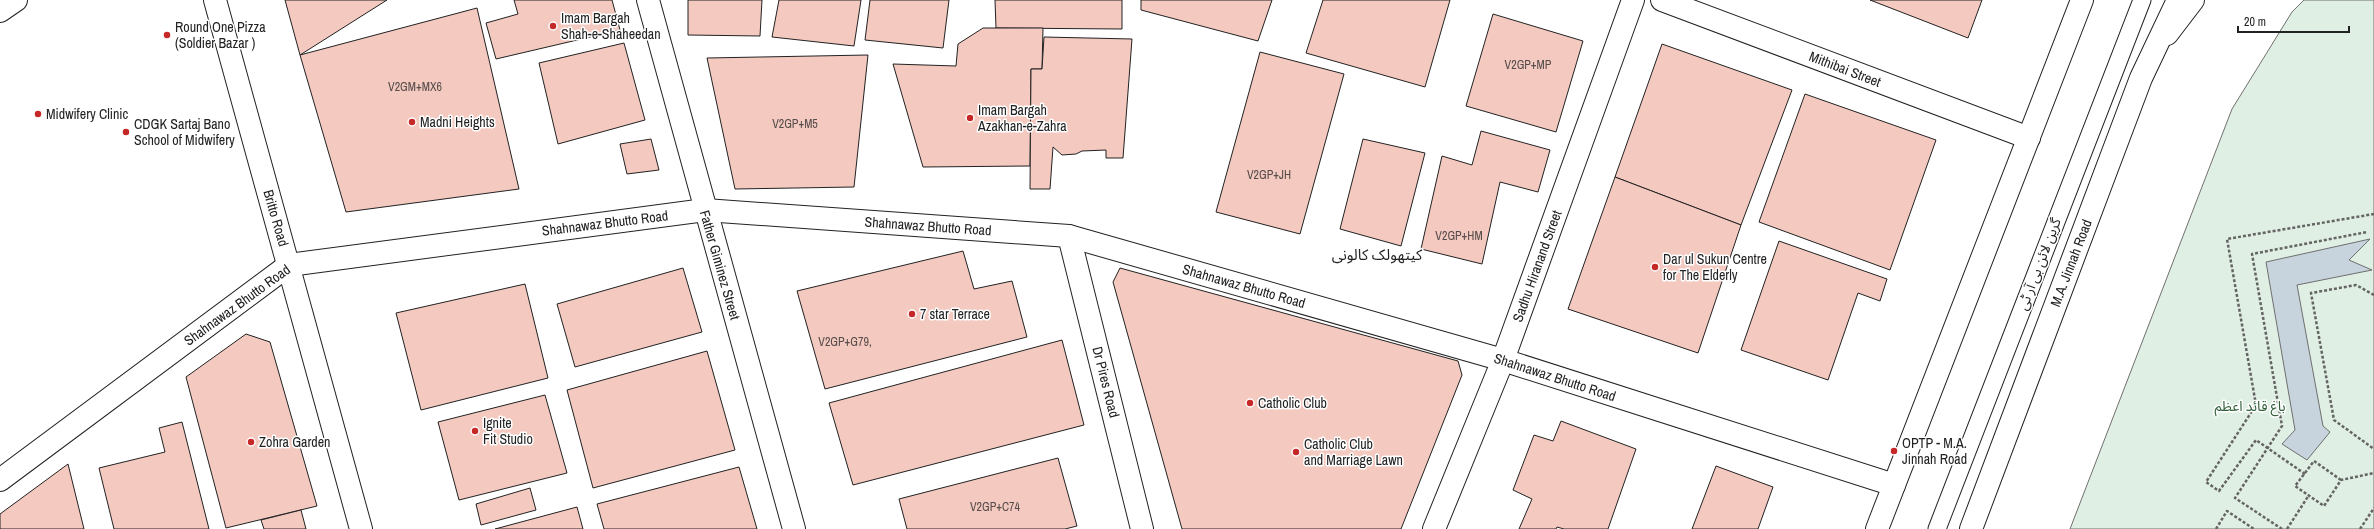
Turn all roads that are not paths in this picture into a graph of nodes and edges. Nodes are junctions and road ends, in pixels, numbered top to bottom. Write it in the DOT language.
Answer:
graph roads {
  1 [pos="16,0"];
  2 [pos="215,0"];
  3 [pos="648,0"];
  4 [pos="1633,0"];
  5 [pos="1662,0"];
  6 [pos="2082,0"];
  7 [pos="2142,0"];
  8 [pos="2178,0"];
  9 [pos="2193,0"];
  10 [pos="0,11"];
  11 [pos="2150,57"];
  12 [pos="2029,138"];
  13 [pos="705,210"];
  14 [pos="1069,236"];
  15 [pos="289,265"];
  16 [pos="1503,360"];
  17 [pos="0,480"];
  18 [pos="1894,485"];
  19 [pos="361,529"];
  20 [pos="794,529"];
  21 [pos="1142,529"];
  22 [pos="1434,529"];
  23 [pos="1877,529"];
  24 [pos="1937,529"];
  25 [pos="1970,529"];
  1 -- 10 [label="main road"];
  2 -- 15 [label="main road, Britto Road"];
  3 -- 13 [label="main road, Father Giminez Street"];
  4 -- 16 [label="main road, Sadhu Hiranand Street"];
  5 -- 12 [label="main road, Mithibai Street"];
  6 -- 12 [label="main road"];
  7 -- 24 [label="lane, گرین لائن بی آر ٹی"];
  8 -- 11 [label="main road, M.A. Jinnah Road"];
  9 -- 11 [label="main road"];
  11 -- 25 [label="main road, M.A. Jinnah Road"];
  12 -- 18 [label="main road"];
  13 -- 14 [label="main road, Shahnawaz Bhutto Road"];
  13 -- 15 [label="main road, Shahnawaz Bhutto Road"];
  13 -- 20 [label="main road, Father Giminez Street"];
  14 -- 16 [label="main road, Shahnawaz Bhutto Road"];
  14 -- 21 [label="main road, Dr Pires Road"];
  15 -- 17 [label="main road, Shahnawaz Bhutto Road"];
  15 -- 19 [label="main road, Britto Road"];
  16 -- 18 [label="main road, Shahnawaz Bhutto Road"];
  16 -- 22 [label="main road, Sadhu Hiranand Street"];
  18 -- 23 [label="main road"];
}
